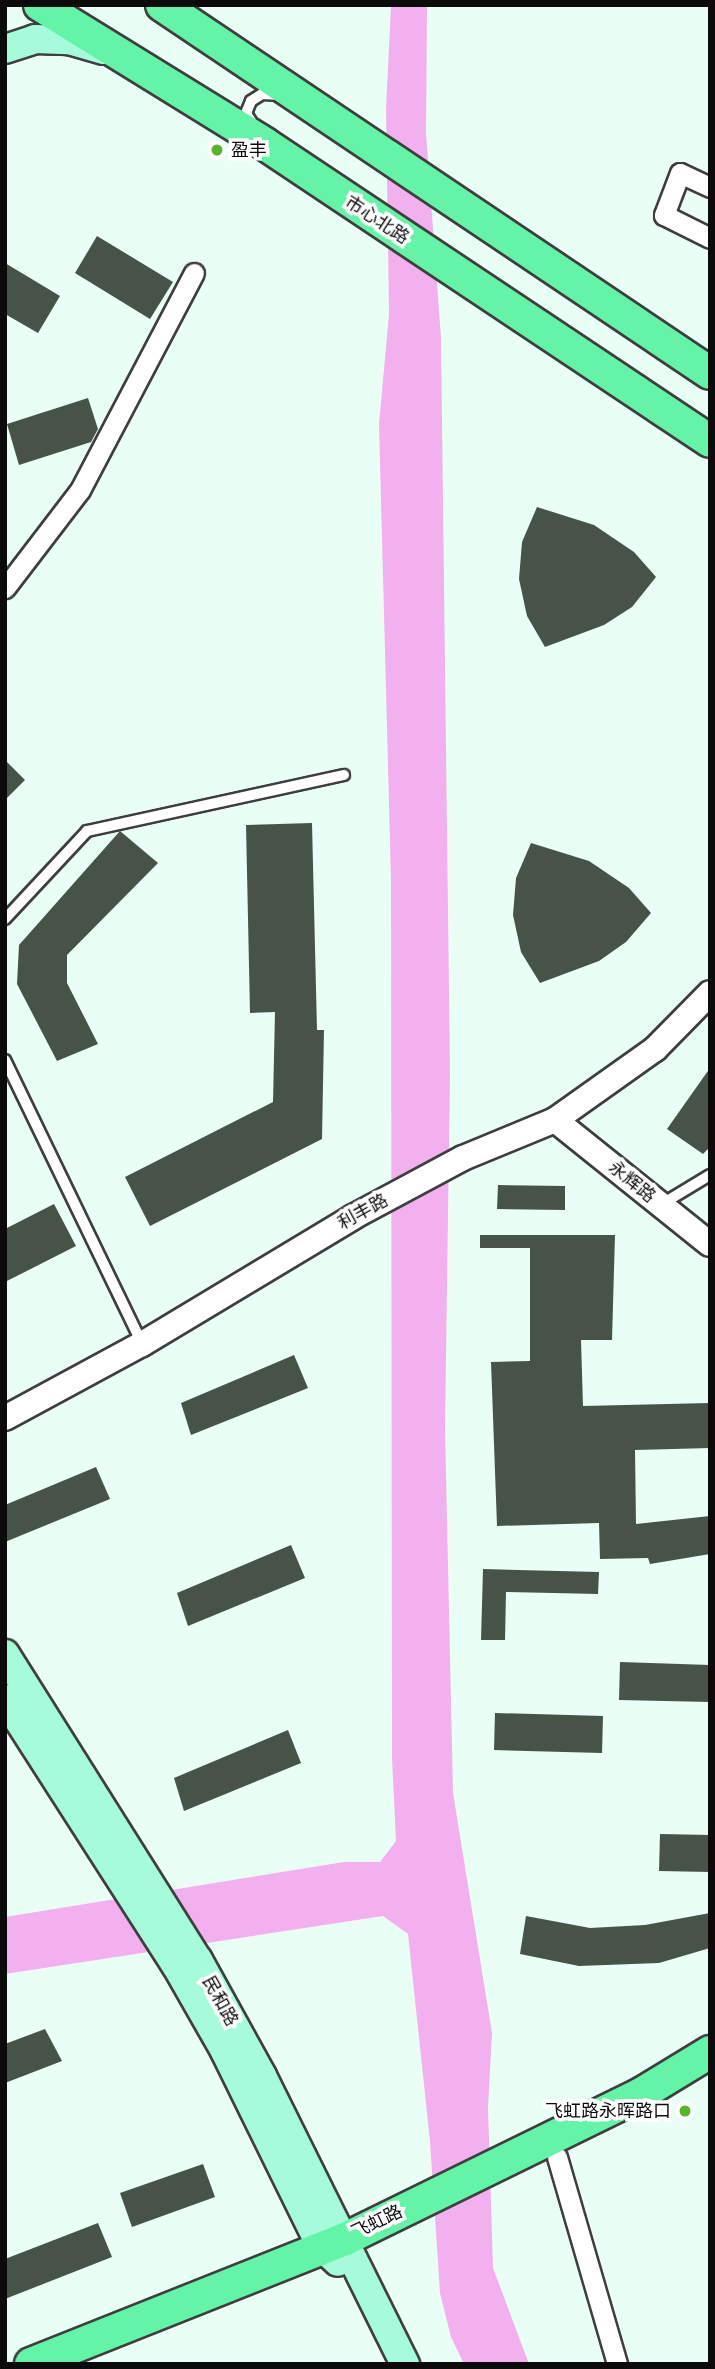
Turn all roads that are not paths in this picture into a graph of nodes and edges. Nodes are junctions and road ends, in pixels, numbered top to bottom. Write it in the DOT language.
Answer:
graph roads {
  1 [pos="40,5"];
  2 [pos="172,10"];
  3 [pos="5,49"];
  4 [pos="109,51"];
  5 [pos="298,97"];
  6 [pos="265,145"];
  7 [pos="710,187"];
  8 [pos="710,238"];
  9 [pos="194,273"];
  10 [pos="710,373"];
  11 [pos="710,441"];
  12 [pos="5,588"];
  13 [pos="344,775"];
  14 [pos="5,919"];
  15 [pos="710,993"];
  16 [pos="5,1060"];
  17 [pos="555,1120"];
  18 [pos="710,1175"];
  19 [pos="661,1205"];
  20 [pos="710,1244"];
  21 [pos="142,1345"];
  22 [pos="5,1418"];
  23 [pos="5,1654"];
  24 [pos="5,1699"];
  25 [pos="710,2052"];
  26 [pos="710,2073"];
  27 [pos="557,2157"];
  28 [pos="498,2174"];
  29 [pos="338,2249"];
  30 [pos="31,2364"];
  31 [pos="85,2364"];
  32 [pos="384,2364"];
  33 [pos="405,2364"];
  34 [pos="617,2364"];
  1 -- 4 [label="main road, 市心北路"];
  2 -- 5 [label="main road"];
  3 -- 4 [label="main road"];
  4 -- 6 [label="main road, 市心北路"];
  5 -- 6 [label="lane"];
  5 -- 10 [label="main road"];
  6 -- 11 [label="main road, 市心北路"];
  7 -- 8 [label="street"];
  9 -- 12 [label="street"];
  13 -- 14 [label="lane"];
  15 -- 17 [label="street, 利丰路"];
  16 -- 21 [label="lane"];
  17 -- 19 [label="street, 永辉路"];
  17 -- 21 [label="street, 利丰路"];
  18 -- 19 [label="lane"];
  19 -- 20 [label="street, 永辉路"];
  21 -- 22 [label="street, 利丰路"];
  23 -- 29 [label="main road, 民和路"];
  24 -- 29 [label="main road, 民和路"];
  25 -- 28 [label="main road, 飞虹路"];
  26 -- 27 [label="main road, 飞虹路"];
  27 -- 28 [label="main road, 飞虹路"];
  27 -- 34 [label="street"];
  28 -- 29 [label="main road, 飞虹路"];
  29 -- 30 [label="main road, 飞虹路"];
  29 -- 31 [label="main road, 飞虹路"];
  29 -- 32 [label="main road, 民和路"];
  29 -- 33 [label="main road, 民和路"];
}
